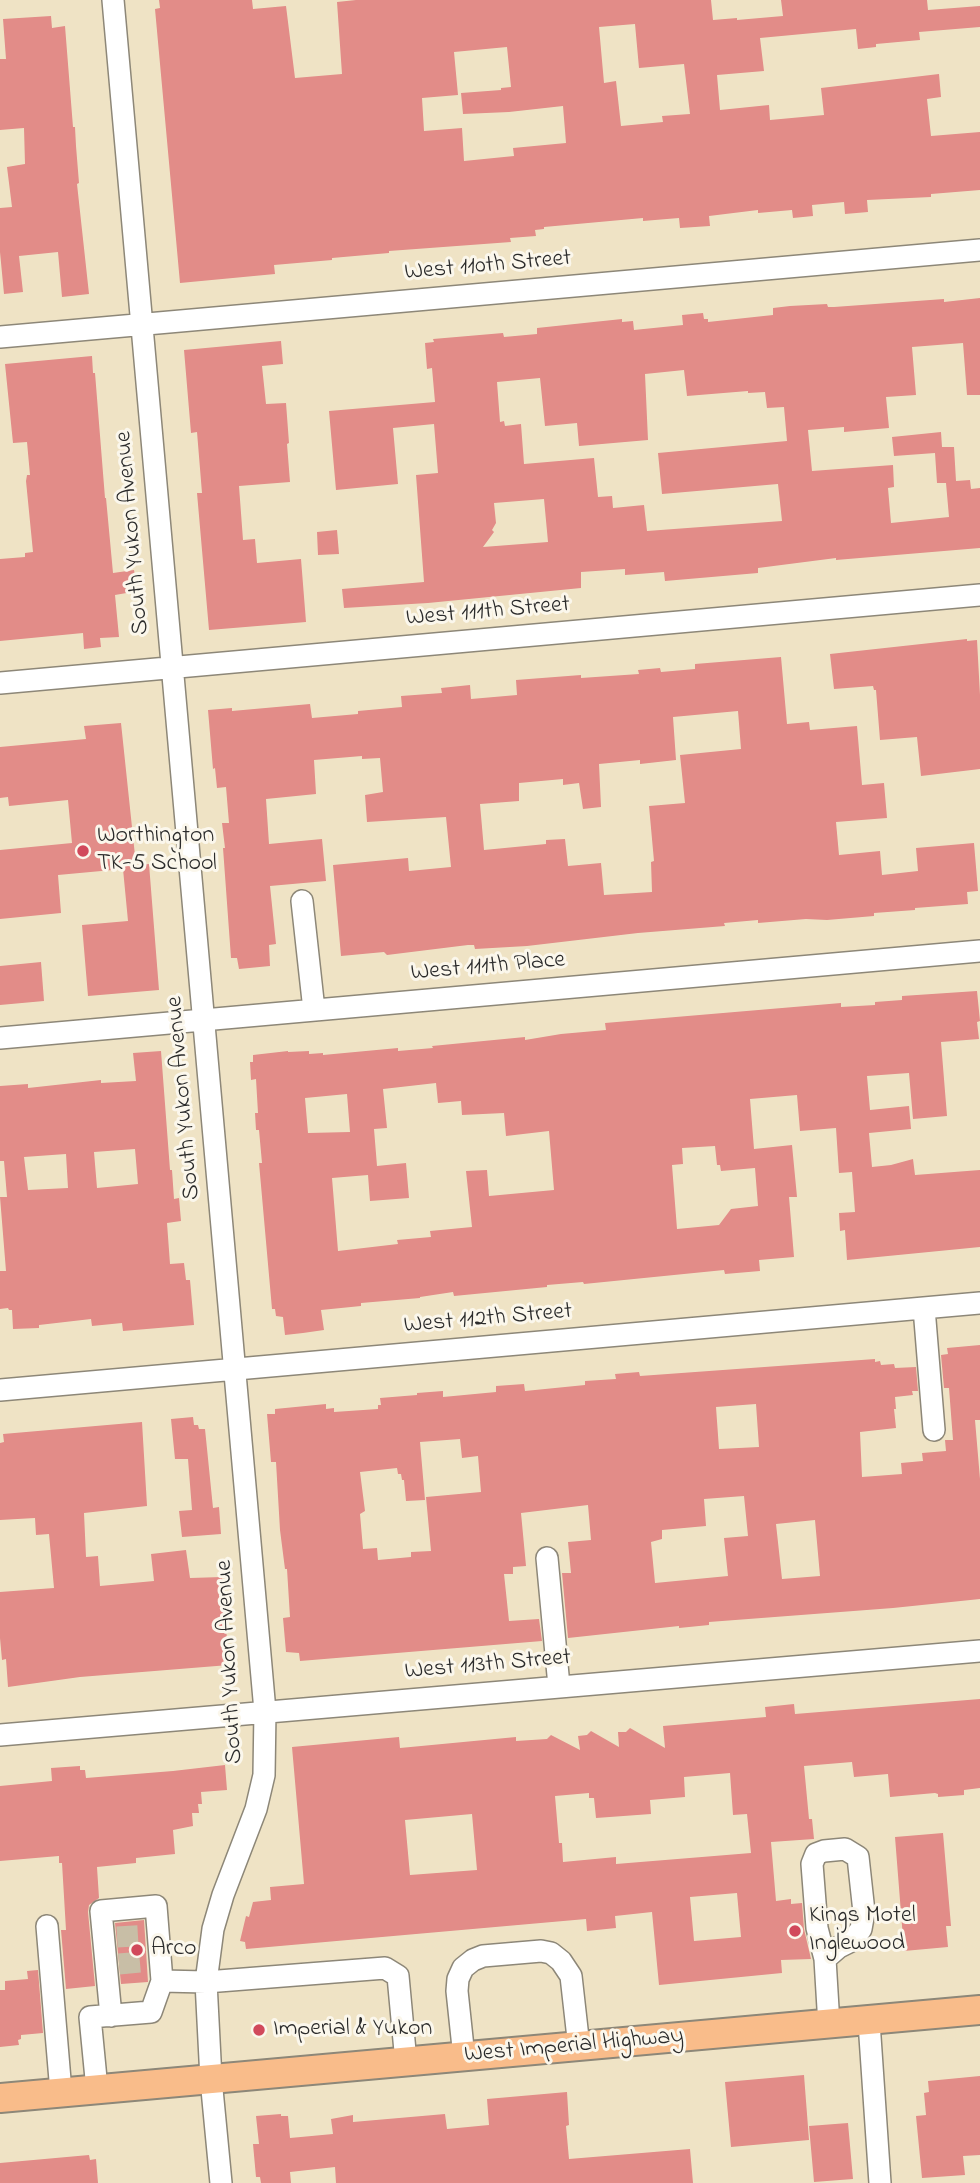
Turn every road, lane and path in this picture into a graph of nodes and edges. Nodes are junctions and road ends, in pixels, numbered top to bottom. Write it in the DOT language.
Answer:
graph roads {
  1 [pos="113,0"];
  2 [pos="980,250"];
  3 [pos="143,324"];
  4 [pos="0,337"];
  5 [pos="980,595"];
  6 [pos="172,667"];
  7 [pos="0,682"];
  8 [pos="302,901"];
  9 [pos="980,951"];
  10 [pos="314,1010"];
  11 [pos="204,1020"];
  12 [pos="0,1038"];
  13 [pos="980,1303"];
  14 [pos="924,1308"];
  15 [pos="235,1369"];
  16 [pos="0,1390"];
  17 [pos="934,1430"];
  18 [pos="547,1558"];
  19 [pos="980,1651"];
  20 [pos="559,1686"];
  21 [pos="265,1711"];
  22 [pos="0,1735"];
  23 [pos="47,1926"];
  24 [pos="825,1958"];
  25 [pos="158,1968"];
  26 [pos="206,1982"];
  27 [pos="980,2010"];
  28 [pos="111,2015"];
  29 [pos="869,2022"];
  30 [pos="828,2025"];
  31 [pos="579,2047"];
  32 [pos="464,2057"];
  33 [pos="406,2062"];
  34 [pos="211,2079"];
  35 [pos="97,2089"];
  36 [pos="61,2092"];
  37 [pos="0,2098"];
  38 [pos="221,2183"];
  39 [pos="880,2183"];
  1 -- 3 [label="street, South Yukon Avenue"];
  2 -- 3 [label="street, West 110th Street"];
  3 -- 4 [label="street, West 110th Street"];
  3 -- 6 [label="street, South Yukon Avenue"];
  5 -- 6 [label="street, West 111th Street"];
  6 -- 7 [label="street, West 111th Street"];
  6 -- 11 [label="street, South Yukon Avenue"];
  8 -- 10 [label="street"];
  9 -- 10 [label="street, West 111th Place"];
  10 -- 11 [label="street, West 111th Place"];
  11 -- 12 [label="street, West 111th Place"];
  11 -- 15 [label="street, South Yukon Avenue"];
  13 -- 14 [label="street, West 112th Street"];
  14 -- 15 [label="street, West 112th Street"];
  14 -- 17 [label="street"];
  15 -- 16 [label="street, West 112th Street"];
  15 -- 21 [label="street, South Yukon Avenue"];
  18 -- 20 [label="street"];
  19 -- 20 [label="street, West 113th Street"];
  20 -- 21 [label="street, West 113th Street"];
  21 -- 22 [label="street, West 113th Street"];
  21 -- 26 [label="street, South Yukon Avenue"];
  23 -- 36 [label="street"];
  24 -- 24 [label="street"];
  24 -- 30 [label="street"];
  25 -- 26 [label="street"];
  25 -- 28 [label="street"];
  25 -- 28 [label="street"];
  26 -- 33 [label="street"];
  26 -- 34 [label="street, South Yukon Avenue"];
  27 -- 29 [label="main road, West Imperial Highway"];
  28 -- 35 [label="street"];
  29 -- 30 [label="main road, West Imperial Highway"];
  29 -- 39 [label="street"];
  30 -- 31 [label="main road, West Imperial Highway"];
  31 -- 32 [label="main road, West Imperial Highway"];
  31 -- 32 [label="street"];
  32 -- 33 [label="main road, West Imperial Highway"];
  33 -- 34 [label="main road, West Imperial Highway"];
  34 -- 35 [label="main road, West Imperial Highway"];
  34 -- 38 [label="street, South Yukon Avenue"];
  35 -- 36 [label="main road, West Imperial Highway"];
  36 -- 37 [label="main road, West Imperial Highway"];
}
